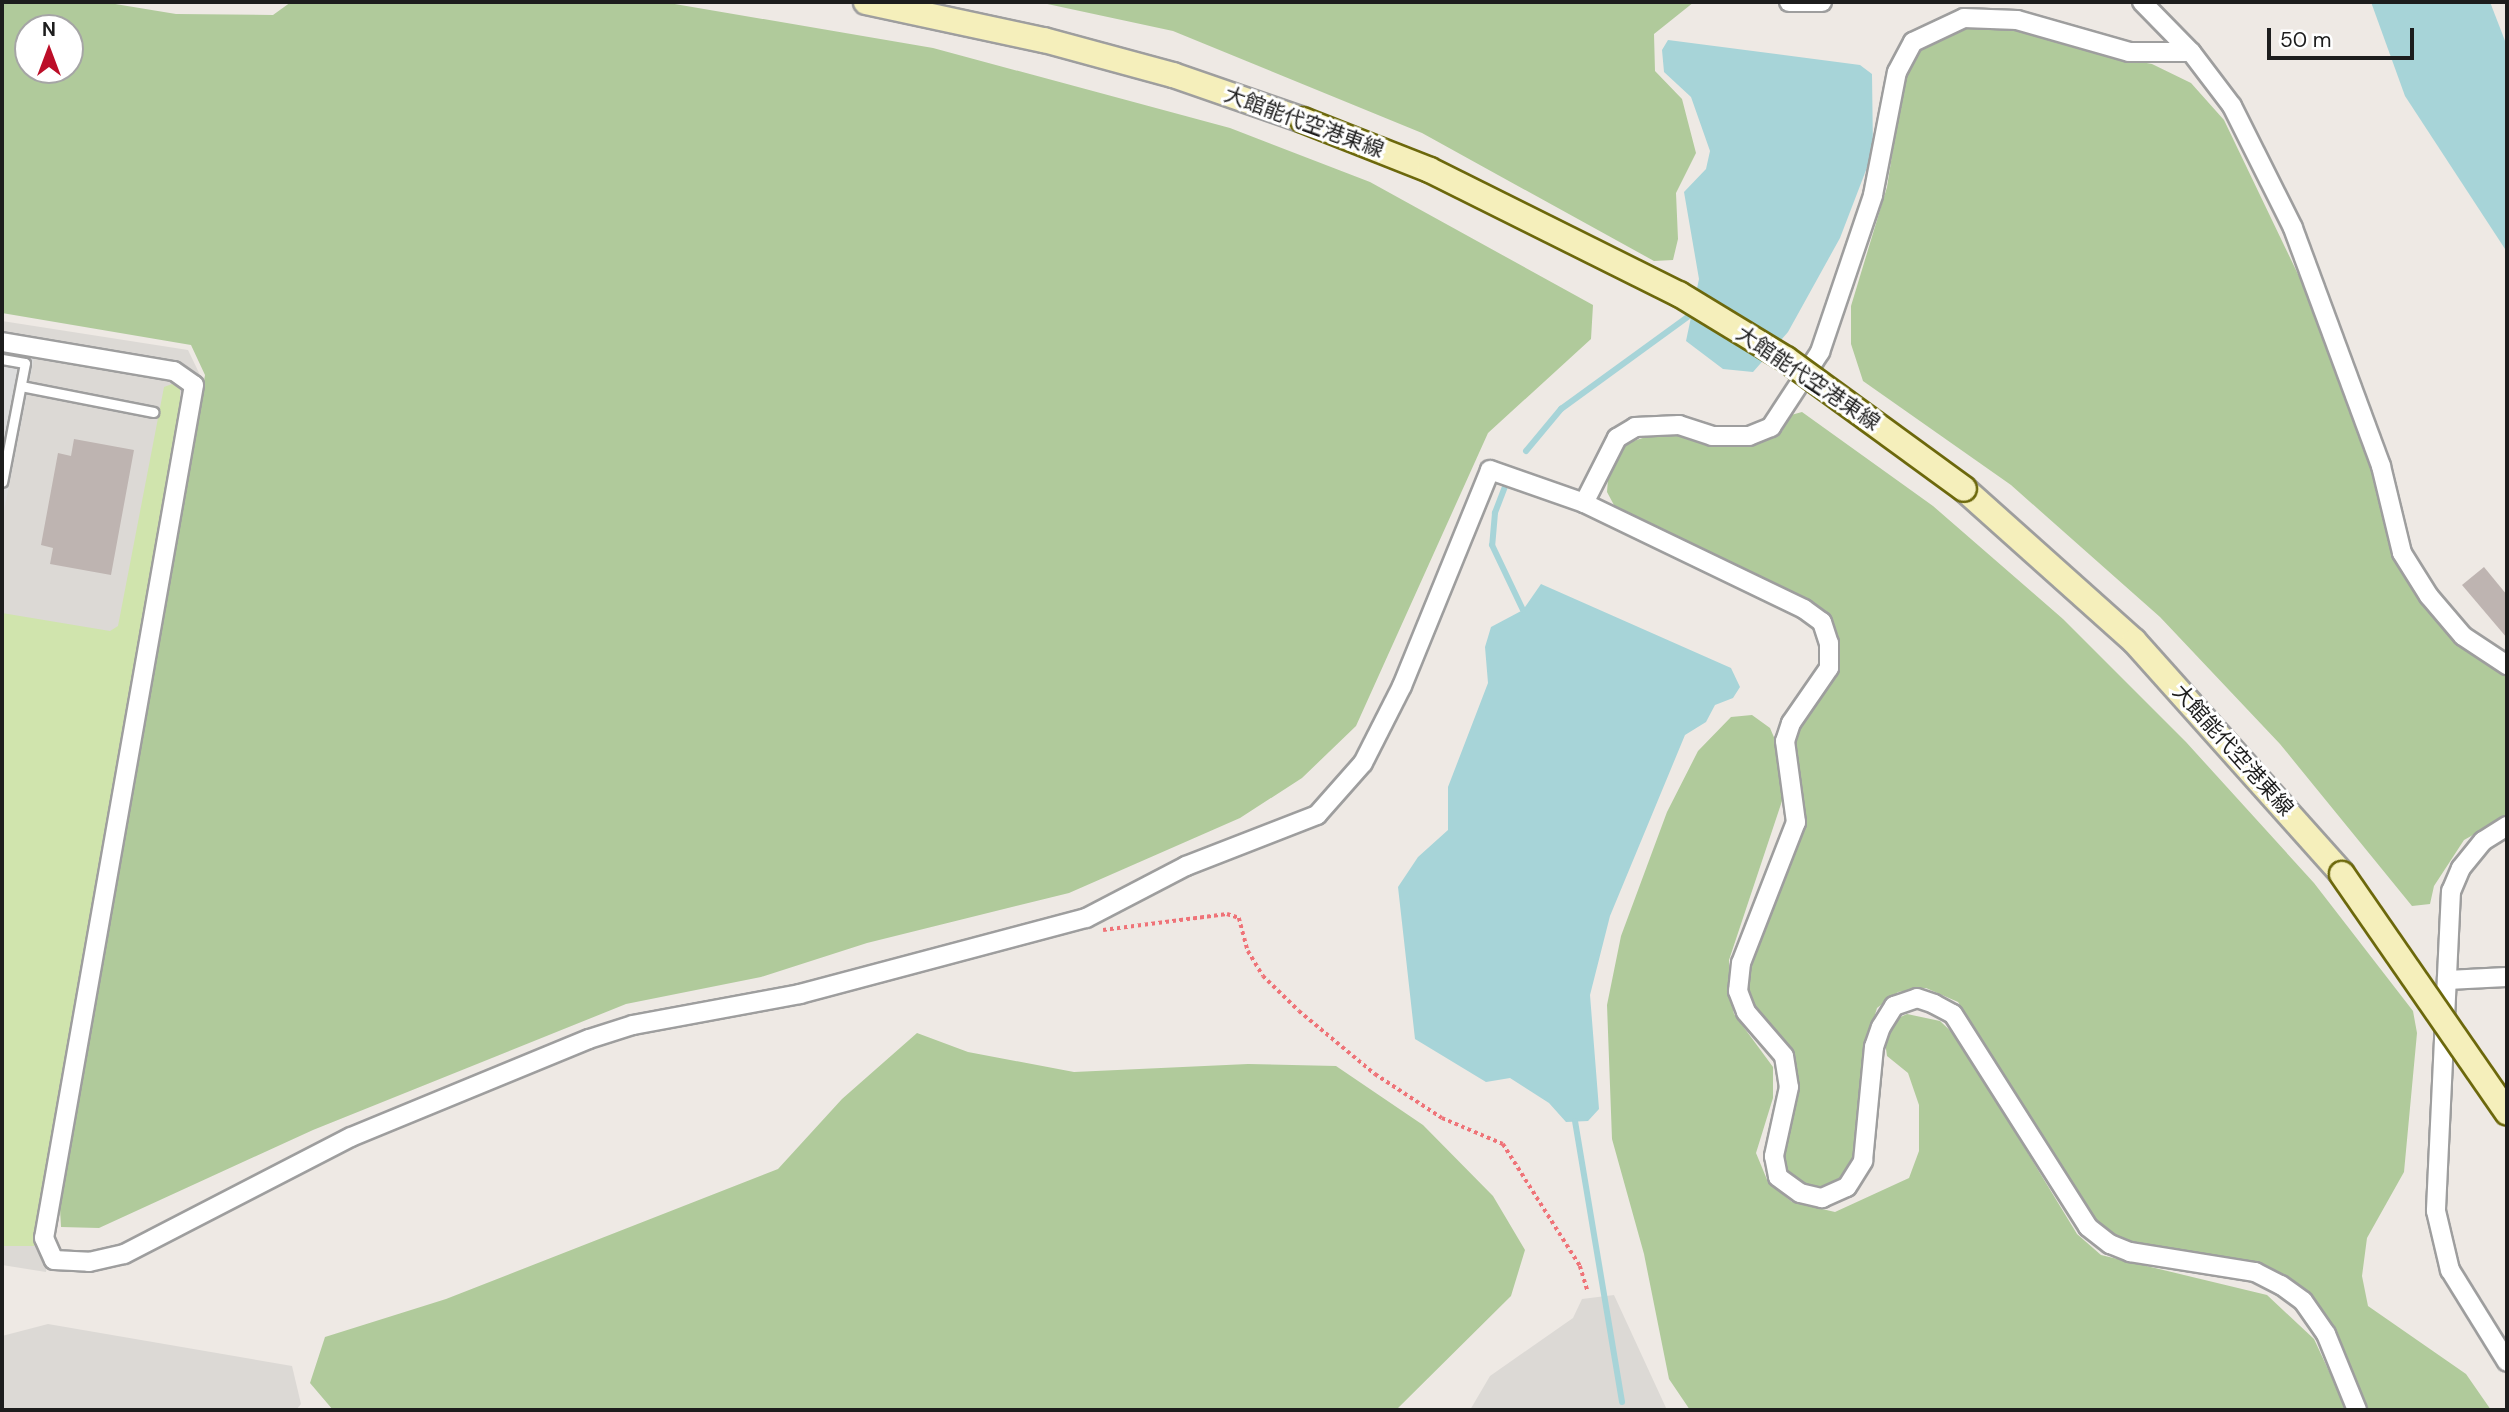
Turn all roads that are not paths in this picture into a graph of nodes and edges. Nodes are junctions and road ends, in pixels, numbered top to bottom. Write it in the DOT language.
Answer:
graph roads {
  1 [pos="866,2"];
  2 [pos="1789,2"];
  3 [pos="1822,2"];
  4 [pos="2142,2"];
  5 [pos="2191,52"];
  6 [pos="2,342"];
  7 [pos="2,359"];
  8 [pos="21,387"];
  9 [pos="153,412"];
  10 [pos="2,482"];
  11 [pos="1584,503"];
  12 [pos="2507,665"];
  13 [pos="2507,826"];
  14 [pos="2507,978"];
  15 [pos="2446,980"];
  16 [pos="2507,1112"];
  17 [pos="2507,1362"];
  18 [pos="2357,1410"];
  1 -- 16 [label="main road, 大館能代空港東線, bridge"];
  2 -- 3 [label="street"];
  4 -- 5 [label="street"];
  5 -- 11 [label="street"];
  5 -- 12 [label="street"];
  6 -- 11 [label="street"];
  7 -- 8 [label="lane"];
  8 -- 9 [label="lane"];
  8 -- 10 [label="lane"];
  11 -- 18 [label="street"];
  13 -- 15 [label="street"];
  14 -- 15 [label="street"];
  15 -- 17 [label="street"];
}
